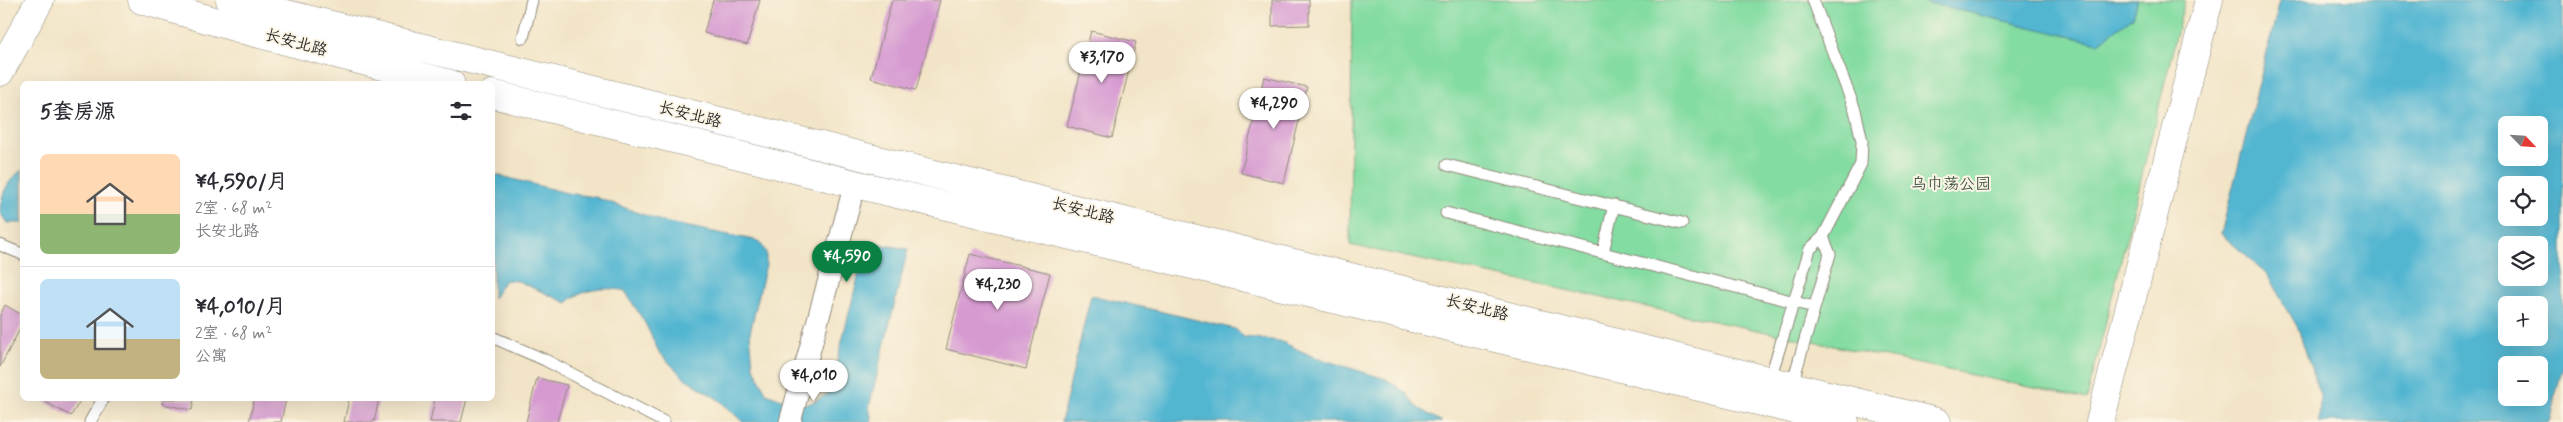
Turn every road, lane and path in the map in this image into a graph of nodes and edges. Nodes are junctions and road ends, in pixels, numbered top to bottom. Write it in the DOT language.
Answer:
graph roads {
  1 [pos="40,0"];
  2 [pos="142,0"];
  3 [pos="230,0"];
  4 [pos="532,0"];
  5 [pos="1813,0"];
  6 [pos="2209,0"];
  7 [pos="523,38"];
  8 [pos="0,72"];
  9 [pos="440,81"];
  10 [pos="495,95"];
  11 [pos="1448,165"];
  12 [pos="855,184"];
  13 [pos="1614,205"];
  14 [pos="1446,213"];
  15 [pos="1682,223"];
  16 [pos="1823,237"];
  17 [pos="0,246"];
  18 [pos="1603,252"];
  19 [pos="20,253"];
  20 [pos="1794,301"];
  21 [pos="1814,307"];
  22 [pos="495,338"];
  23 [pos="1778,393"];
  24 [pos="102,401"];
  25 [pos="90,422"];
  26 [pos="664,422"];
  27 [pos="790,422"];
  28 [pos="1845,422"];
  29 [pos="1937,422"];
  30 [pos="2100,422"];
  1 -- 8 [label="main road"];
  2 -- 9 [label="main road, 长安北路"];
  3 -- 23 [label="main road, 长安北路"];
  4 -- 7 [label="lane"];
  5 -- 16 [label="lane"];
  6 -- 30 [label="main road"];
  10 -- 12 [label="main road, 长安北路"];
  11 -- 13 [label="lane"];
  12 -- 23 [label="main road, 长安北路"];
  12 -- 27 [label="street"];
  13 -- 15 [label="lane"];
  13 -- 18 [label="lane"];
  14 -- 18 [label="lane"];
  16 -- 20 [label="lane"];
  16 -- 21 [label="lane"];
  17 -- 19 [label="lane"];
  18 -- 20 [label="lane"];
  20 -- 21 [label="lane"];
  20 -- 23 [label="lane"];
  21 -- 23 [label="lane"];
  22 -- 26 [label="lane"];
  23 -- 28 [label="main road, 长安北路"];
  23 -- 29 [label="main road, 长安北路"];
  24 -- 25 [label="lane"];
}
